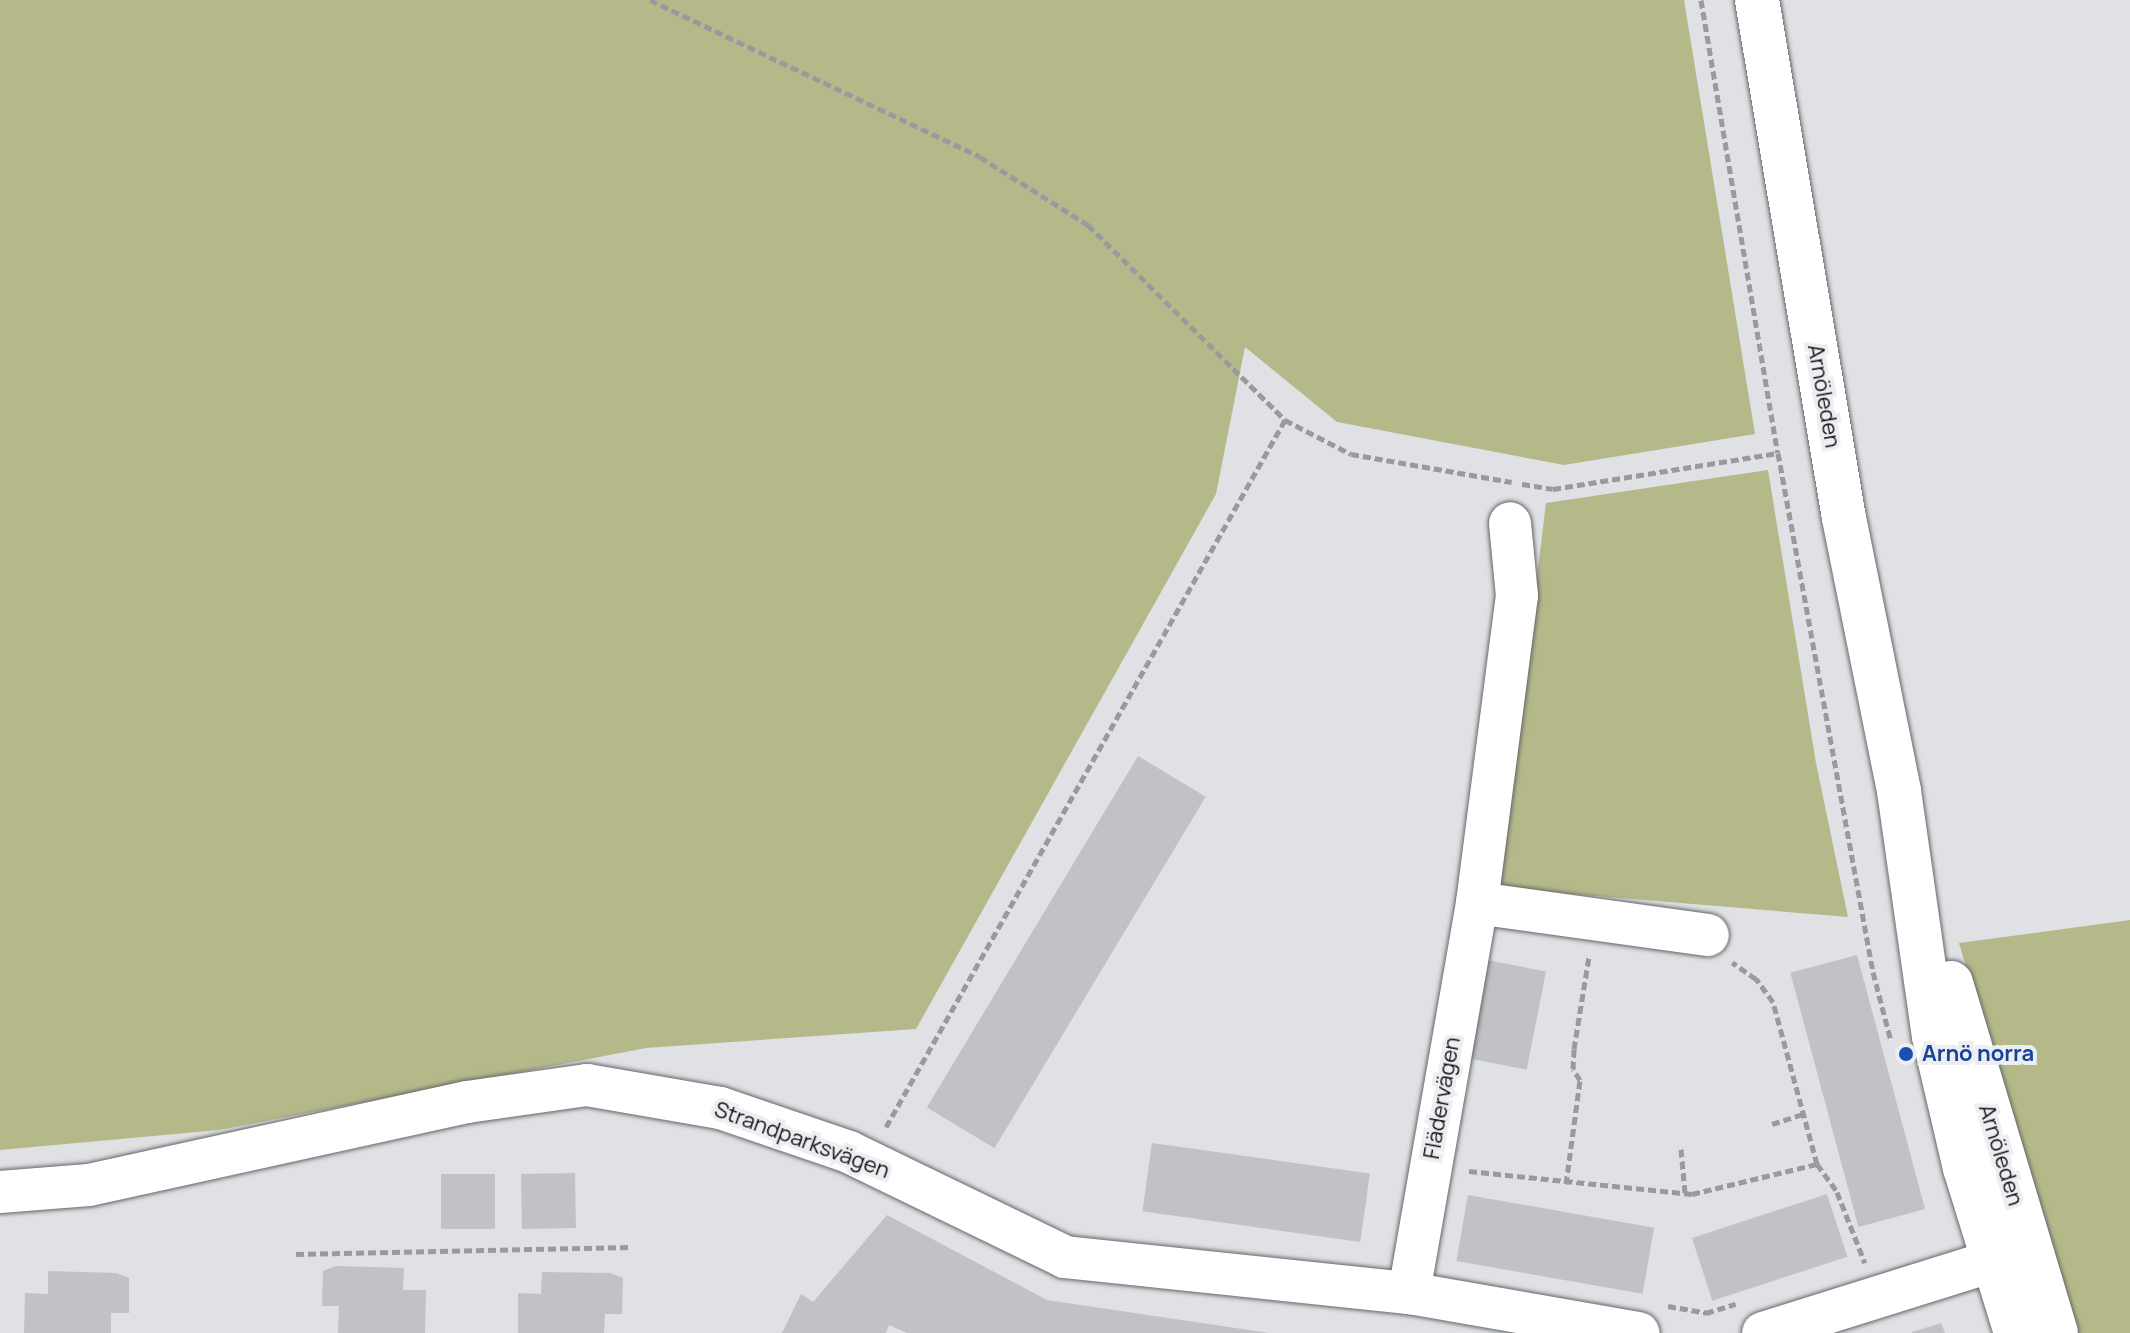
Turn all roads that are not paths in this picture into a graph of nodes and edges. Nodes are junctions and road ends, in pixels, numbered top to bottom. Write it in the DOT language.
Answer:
graph roads {
  1 [pos="1757,0"];
  2 [pos="1510,523"];
  3 [pos="1477,903"];
  4 [pos="1708,935"];
  5 [pos="0,1192"];
  6 [pos="2011,1256"];
  7 [pos="1409,1293"];
  8 [pos="1756,1316"];
  9 [pos="1649,1319"];
  10 [pos="2016,1333"];
  11 [pos="2056,1333"];
  1 -- 6 [label="main road, Arnöleden"];
  2 -- 3 [label="street, Flädervägen"];
  3 -- 4 [label="street"];
  3 -- 7 [label="street, Flädervägen"];
  5 -- 7 [label="street, Strandparksvägen"];
  6 -- 8 [label="street"];
  6 -- 10 [label="main road, Arnöleden"];
  6 -- 11 [label="main road, Arnöleden"];
  7 -- 9 [label="street, Strandparksvägen"];
}
